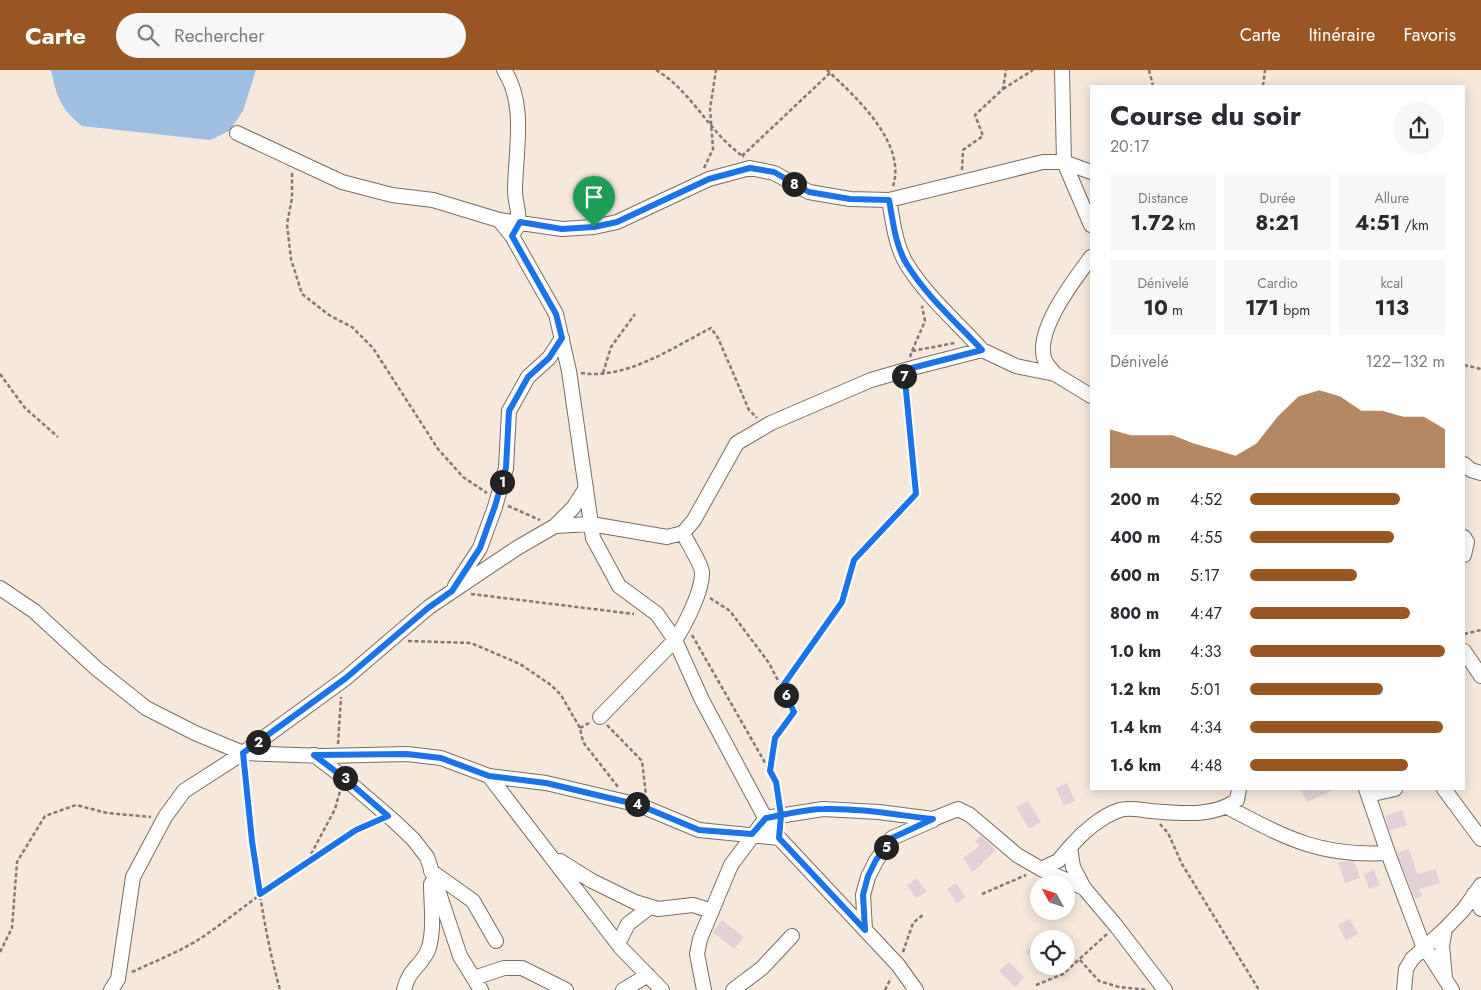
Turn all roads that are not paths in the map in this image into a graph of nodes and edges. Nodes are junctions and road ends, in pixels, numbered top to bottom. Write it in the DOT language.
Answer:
graph roads {
  1 [pos="504,70"];
  2 [pos="1062,70"];
  3 [pos="237,133"];
  4 [pos="1064,162"];
  5 [pos="1090,172"];
  6 [pos="889,200"];
  7 [pos="499,220"];
  8 [pos="520,222"];
  9 [pos="1090,224"];
  10 [pos="512,236"];
  11 [pos="1090,258"];
  12 [pos="562,338"];
  13 [pos="982,350"];
  14 [pos="1055,374"];
  15 [pos="1090,395"];
  16 [pos="1465,465"];
  17 [pos="1481,473"];
  18 [pos="586,488"];
  19 [pos="591,524"];
  20 [pos="555,526"];
  21 [pos="683,533"];
  22 [pos="1465,539"];
  23 [pos="1465,551"];
  24 [pos="0,588"];
  25 [pos="452,591"];
  26 [pos="675,640"];
  27 [pos="1465,652"];
  28 [pos="1481,676"];
  29 [pos="600,717"];
  30 [pos="243,753"];
  31 [pos="314,755"];
  32 [pos="489,776"];
  33 [pos="1239,790"];
  34 [pos="1385,790"];
  35 [pos="1445,790"];
  36 [pos="1367,792"];
  37 [pos="1227,807"];
  38 [pos="766,818"];
  39 [pos="933,819"];
  40 [pos="752,834"];
  41 [pos="779,838"];
  42 [pos="1481,839"];
  43 [pos="1070,847"];
  44 [pos="1388,853"];
  45 [pos="552,856"];
  46 [pos="1041,869"];
  47 [pos="431,871"];
  48 [pos="1084,888"];
  49 [pos="1477,889"];
  50 [pos="650,907"];
  51 [pos="1481,909"];
  52 [pos="712,911"];
  53 [pos="1445,929"];
  54 [pos="865,930"];
  55 [pos="792,936"];
  56 [pos="496,941"];
  57 [pos="618,944"];
  58 [pos="1424,947"];
  59 [pos="648,975"];
  60 [pos="478,984"];
  61 [pos="114,985"];
  62 [pos="1449,985"];
  63 [pos="404,990"];
  64 [pos="566,990"];
  65 [pos="623,990"];
  66 [pos="662,990"];
  67 [pos="704,990"];
  68 [pos="733,990"];
  69 [pos="916,990"];
  70 [pos="1165,990"];
  71 [pos="1404,990"];
  1 -- 8 [label="street"];
  2 -- 4 [label="street"];
  3 -- 7 [label="street"];
  4 -- 5 [label="street"];
  4 -- 6 [label="street"];
  4 -- 9 [label="street"];
  6 -- 8 [label="street"];
  6 -- 13 [label="street"];
  7 -- 8 [label="street"];
  7 -- 10 [label="street"];
  8 -- 10 [label="street"];
  10 -- 12 [label="street"];
  11 -- 14 [label="street"];
  12 -- 18 [label="street"];
  12 -- 25 [label="street"];
  13 -- 14 [label="street"];
  13 -- 21 [label="street"];
  14 -- 15 [label="street"];
  16 -- 17 [label="street"];
  18 -- 19 [label="street"];
  18 -- 20 [label="street"];
  19 -- 20 [label="street"];
  19 -- 21 [label="street"];
  19 -- 26 [label="street"];
  20 -- 25 [label="street"];
  21 -- 26 [label="street"];
  22 -- 23 [label="street"];
  24 -- 30 [label="street"];
  25 -- 30 [label="street"];
  26 -- 29 [label="street"];
  26 -- 38 [label="street"];
  27 -- 28 [label="street"];
  30 -- 31 [label="street"];
  30 -- 61 [label="street"];
  31 -- 32 [label="street"];
  31 -- 47 [label="street"];
  32 -- 40 [label="street"];
  32 -- 45 [label="street"];
  33 -- 37 [label="street"];
  34 -- 36 [label="street"];
  35 -- 42 [label="street"];
  36 -- 44 [label="street"];
  37 -- 43 [label="street"];
  37 -- 44 [label="street"];
  38 -- 39 [label="street"];
  38 -- 40 [label="street"];
  38 -- 41 [label="street"];
  39 -- 46 [label="street"];
  39 -- 54 [label="street"];
  40 -- 41 [label="street"];
  40 -- 52 [label="street"];
  41 -- 54 [label="street"];
  43 -- 46 [label="street"];
  43 -- 48 [label="street"];
  44 -- 58 [label="street"];
  45 -- 50 [label="street"];
  45 -- 57 [label="street"];
  46 -- 48 [label="street"];
  47 -- 56 [label="street"];
  47 -- 60 [label="street"];
  47 -- 63 [label="street"];
  48 -- 70 [label="street"];
  49 -- 51 [label="street"];
  49 -- 53 [label="street"];
  50 -- 52 [label="street"];
  50 -- 57 [label="street"];
  52 -- 67 [label="street"];
  53 -- 58 [label="street"];
  53 -- 62 [label="street"];
  54 -- 69 [label="street"];
  55 -- 68 [label="street"];
  57 -- 59 [label="street"];
  58 -- 62 [label="street"];
  58 -- 71 [label="street"];
  59 -- 65 [label="street"];
  59 -- 66 [label="street"];
  60 -- 64 [label="street"];
}
